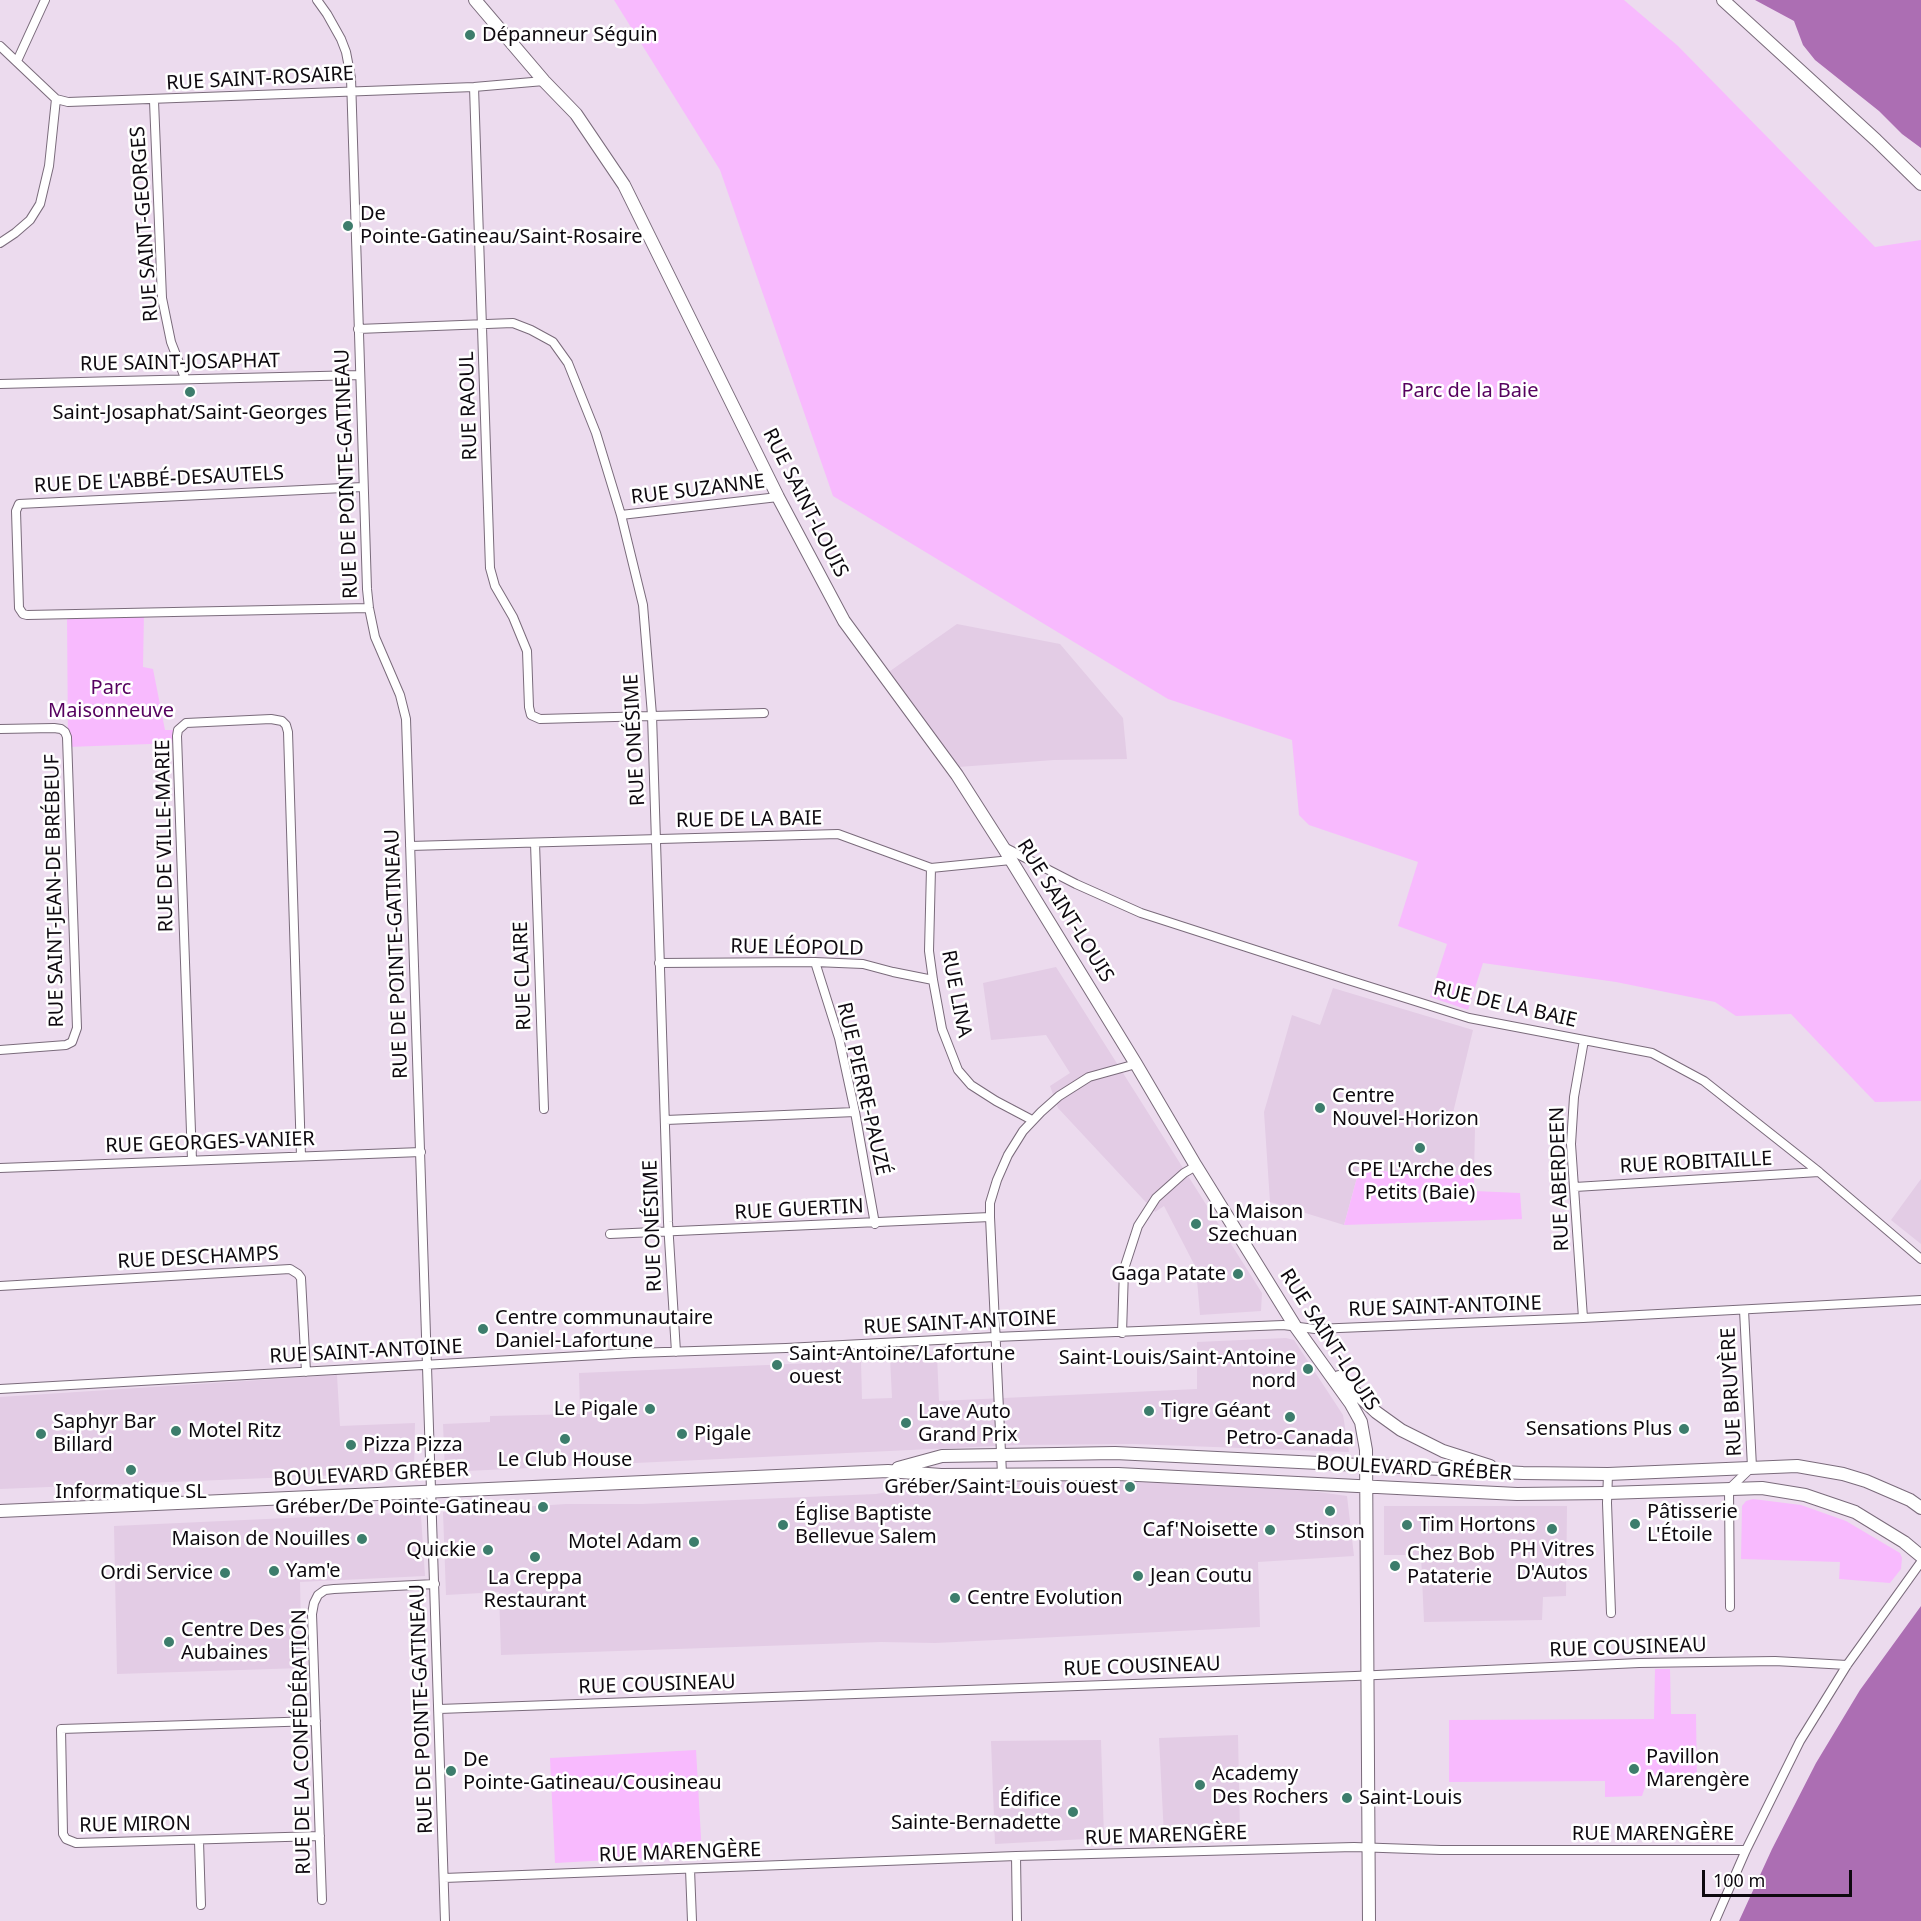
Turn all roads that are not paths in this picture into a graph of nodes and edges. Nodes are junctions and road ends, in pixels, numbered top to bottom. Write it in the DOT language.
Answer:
graph roads {
  1 [pos="45,0"];
  2 [pos="317,0"];
  3 [pos="475,0"];
  4 [pos="1723,0"];
  5 [pos="0,46"];
  6 [pos="17,61"];
  7 [pos="544,81"];
  8 [pos="474,87"];
  9 [pos="352,91"];
  10 [pos="56,99"];
  11 [pos="154,100"];
  12 [pos="1921,184"];
  13 [pos="0,243"];
  14 [pos="483,324"];
  15 [pos="358,329"];
  16 [pos="360,375"];
  17 [pos="185,378"];
  18 [pos="0,384"];
  19 [pos="363,487"];
  20 [pos="778,497"];
  21 [pos="621,515"];
  22 [pos="369,608"];
  23 [pos="764,713"];
  24 [pos="652,715"];
  25 [pos="0,729"];
  26 [pos="656,838"];
  27 [pos="535,843"];
  28 [pos="410,846"];
  29 [pos="1003,847"];
  30 [pos="1011,860"];
  31 [pos="931,868"];
  32 [pos="815,962"];
  33 [pos="659,963"];
  34 [pos="933,980"];
  35 [pos="1584,1040"];
  36 [pos="0,1050"];
  37 [pos="1136,1064"];
  38 [pos="544,1109"];
  39 [pos="855,1112"];
  40 [pos="666,1120"];
  41 [pos="1032,1120"];
  42 [pos="421,1152"];
  43 [pos="301,1156"];
  44 [pos="192,1160"];
  45 [pos="1196,1166"];
  46 [pos="0,1168"];
  47 [pos="1819,1172"];
  48 [pos="1575,1187"];
  49 [pos="990,1217"];
  50 [pos="875,1224"];
  51 [pos="669,1233"];
  52 [pos="610,1234"];
  53 [pos="1921,1259"];
  54 [pos="0,1286"];
  55 [pos="1921,1300"];
  56 [pos="1744,1310"];
  57 [pos="1583,1317"];
  58 [pos="1295,1326"];
  59 [pos="1122,1333"];
  60 [pos="995,1337"];
  61 [pos="675,1352"];
  62 [pos="1315,1353"];
  63 [pos="427,1365"];
  64 [pos="306,1372"];
  65 [pos="0,1389"];
  66 [pos="1001,1454"];
  67 [pos="1366,1466"];
  68 [pos="1752,1467"];
  69 [pos="888,1471"];
  70 [pos="1523,1473"];
  71 [pos="1002,1474"];
  72 [pos="1608,1474"];
  73 [pos="1366,1487"];
  74 [pos="1729,1489"];
  75 [pos="431,1491"];
  76 [pos="1607,1493"];
  77 [pos="1921,1508"];
  78 [pos="0,1511"];
  79 [pos="1921,1556"];
  80 [pos="1921,1562"];
  81 [pos="435,1584"];
  82 [pos="1730,1607"];
  83 [pos="1611,1613"];
  84 [pos="1847,1665"];
  85 [pos="1368,1675"];
  86 [pos="439,1709"];
  87 [pos="316,1721"];
  88 [pos="320,1836"];
  89 [pos="198,1840"];
  90 [pos="1367,1847"];
  91 [pos="1746,1850"];
  92 [pos="1016,1856"];
  93 [pos="690,1869"];
  94 [pos="444,1878"];
  95 [pos="322,1900"];
  96 [pos="201,1905"];
  97 [pos="445,1921"];
  98 [pos="692,1921"];
  99 [pos="1017,1921"];
  100 [pos="1369,1921"];
  101 [pos="1715,1921"];
  1 -- 6 [label="street"];
  2 -- 9 [label="street, RUE DE POINTE-GATINEAU"];
  3 -- 7 [label="main road, RUE SAINT-LOUIS"];
  4 -- 12 [label="main road"];
  5 -- 6 [label="street"];
  6 -- 10 [label="street"];
  7 -- 8 [label="street, RUE SAINT-ROSAIRE"];
  7 -- 20 [label="main road, RUE SAINT-LOUIS"];
  8 -- 9 [label="street, RUE SAINT-ROSAIRE"];
  8 -- 14 [label="street, RUE RAOUL"];
  9 -- 11 [label="street, RUE SAINT-ROSAIRE"];
  9 -- 15 [label="street, RUE DE POINTE-GATINEAU"];
  10 -- 11 [label="street, RUE SAINT-ROSAIRE"];
  10 -- 13 [label="street"];
  11 -- 17 [label="street, RUE SAINT-GEORGES"];
  14 -- 15 [label="street, RUE ONÉSIME"];
  14 -- 21 [label="street, RUE ONÉSIME"];
  14 -- 24 [label="street, RUE RAOUL"];
  15 -- 16 [label="street, RUE DE POINTE-GATINEAU"];
  16 -- 17 [label="street, RUE SAINT-JOSAPHAT"];
  16 -- 19 [label="street, RUE DE POINTE-GATINEAU"];
  17 -- 18 [label="street, RUE SAINT-JOSAPHAT"];
  19 -- 22 [label="street, RUE DE POINTE-GATINEAU"];
  19 -- 22 [label="street, RUE DE L'ABBÉ-DESAUTELS"];
  20 -- 21 [label="street, RUE SUZANNE"];
  20 -- 29 [label="main road, RUE SAINT-LOUIS"];
  21 -- 24 [label="street, RUE ONÉSIME"];
  22 -- 28 [label="street, RUE DE POINTE-GATINEAU"];
  23 -- 24 [label="street"];
  24 -- 26 [label="street, RUE ONÉSIME"];
  25 -- 36 [label="street, RUE SAINT-JEAN-DE BRÉBEUF"];
  26 -- 27 [label="street, RUE DE LA BAIE"];
  26 -- 31 [label="street, RUE DE LA BAIE"];
  26 -- 33 [label="street, RUE ONÉSIME"];
  27 -- 28 [label="street, RUE DE LA BAIE"];
  27 -- 38 [label="street, RUE CLAIRE"];
  28 -- 42 [label="street, RUE DE POINTE-GATINEAU"];
  29 -- 30 [label="main road, RUE SAINT-LOUIS"];
  29 -- 35 [label="street, RUE DE LA BAIE"];
  30 -- 31 [label="street, RUE DE LA BAIE"];
  30 -- 37 [label="main road, RUE SAINT-LOUIS"];
  31 -- 34 [label="street, RUE LINA"];
  32 -- 33 [label="street, RUE LÉOPOLD"];
  32 -- 34 [label="street, RUE LÉOPOLD"];
  32 -- 39 [label="street, RUE PIERRE-PAUZÉ"];
  33 -- 40 [label="street, RUE ONÉSIME"];
  34 -- 41 [label="street, RUE LINA"];
  35 -- 47 [label="street, RUE DE LA BAIE"];
  35 -- 48 [label="street, RUE ABERDEEN"];
  37 -- 41 [label="street"];
  37 -- 45 [label="main road, RUE SAINT-LOUIS"];
  39 -- 40 [label="street"];
  39 -- 50 [label="street, RUE PIERRE-PAUZÉ"];
  40 -- 51 [label="street, RUE ONÉSIME"];
  41 -- 49 [label="street"];
  42 -- 43 [label="street, RUE GEORGES-VANIER"];
  42 -- 63 [label="street, RUE DE POINTE-GATINEAU"];
  43 -- 44 [label="street, RUE GEORGES-VANIER"];
  43 -- 44 [label="street, RUE DE VILLE-MARIE"];
  44 -- 46 [label="street, RUE GEORGES-VANIER"];
  45 -- 58 [label="main road, RUE SAINT-LOUIS"];
  45 -- 59 [label="street"];
  47 -- 48 [label="street, RUE ROBITAILLE"];
  47 -- 53 [label="street, RUE DE LA BAIE"];
  48 -- 57 [label="street, RUE ABERDEEN"];
  49 -- 50 [label="street, RUE GUERTIN"];
  49 -- 60 [label="street"];
  50 -- 51 [label="street, RUE GUERTIN"];
  51 -- 52 [label="street, RUE GUERTIN"];
  51 -- 61 [label="street, RUE ONÉSIME"];
  54 -- 64 [label="street, RUE DESCHAMPS"];
  55 -- 56 [label="street, RUE SAINT-ANTOINE"];
  56 -- 57 [label="street, RUE SAINT-ANTOINE"];
  56 -- 68 [label="street, RUE BRUYÈRE"];
  57 -- 58 [label="street, RUE SAINT-ANTOINE"];
  58 -- 59 [label="street, RUE SAINT-ANTOINE"];
  58 -- 62 [label="main road, RUE SAINT-LOUIS"];
  59 -- 60 [label="street, RUE SAINT-ANTOINE"];
  60 -- 61 [label="street, RUE SAINT-ANTOINE"];
  60 -- 66 [label="street"];
  61 -- 63 [label="street, RUE SAINT-ANTOINE"];
  62 -- 67 [label="main road, RUE SAINT-LOUIS"];
  62 -- 70 [label="main road"];
  63 -- 64 [label="street, RUE SAINT-ANTOINE"];
  63 -- 75 [label="street, RUE DE POINTE-GATINEAU"];
  64 -- 65 [label="street, RUE SAINT-ANTOINE"];
  66 -- 67 [label="main road, BOULEVARD GRÉBER"];
  66 -- 69 [label="main road, BOULEVARD GRÉBER"];
  66 -- 71 [label="street"];
  67 -- 70 [label="main road, BOULEVARD GRÉBER"];
  67 -- 73 [label="main road, RUE SAINT-LOUIS"];
  68 -- 72 [label="main road, BOULEVARD GRÉBER"];
  68 -- 74 [label="street, RUE BRUYÈRE"];
  68 -- 77 [label="main road, BOULEVARD GRÉBER"];
  69 -- 71 [label="main road, BOULEVARD GRÉBER"];
  69 -- 75 [label="main road, BOULEVARD GRÉBER"];
  70 -- 72 [label="main road, BOULEVARD GRÉBER"];
  71 -- 73 [label="main road, BOULEVARD GRÉBER"];
  72 -- 76 [label="street"];
  73 -- 76 [label="main road, BOULEVARD GRÉBER"];
  73 -- 85 [label="main road, RUE SAINT-LOUIS"];
  74 -- 76 [label="main road, BOULEVARD GRÉBER"];
  74 -- 79 [label="main road, BOULEVARD GRÉBER"];
  74 -- 82 [label="street"];
  75 -- 78 [label="main road, BOULEVARD GRÉBER"];
  75 -- 81 [label="street, RUE DE POINTE-GATINEAU"];
  76 -- 83 [label="street"];
  80 -- 84 [label="street"];
  81 -- 86 [label="street, RUE DE POINTE-GATINEAU"];
  81 -- 87 [label="street, RUE DE LA CONFÉDÉRATION"];
  84 -- 85 [label="street, RUE COUSINEAU"];
  84 -- 91 [label="street"];
  85 -- 86 [label="street, RUE COUSINEAU"];
  85 -- 90 [label="main road, RUE SAINT-LOUIS"];
  86 -- 94 [label="street, RUE DE POINTE-GATINEAU"];
  87 -- 88 [label="street, RUE DE LA CONFÉDÉRATION"];
  87 -- 89 [label="street, RUE MIRON"];
  88 -- 89 [label="street, RUE MIRON"];
  88 -- 95 [label="street, RUE DE LA CONFÉDÉRATION"];
  89 -- 96 [label="street"];
  90 -- 91 [label="street, RUE MARENGÈRE"];
  90 -- 92 [label="street, RUE MARENGÈRE"];
  90 -- 100 [label="main road, RUE SAINT-LOUIS"];
  91 -- 101 [label="street"];
  92 -- 93 [label="street, RUE MARENGÈRE"];
  92 -- 99 [label="street"];
  93 -- 94 [label="street, RUE MARENGÈRE"];
  93 -- 98 [label="street"];
  94 -- 97 [label="street, RUE DE POINTE-GATINEAU"];
}
